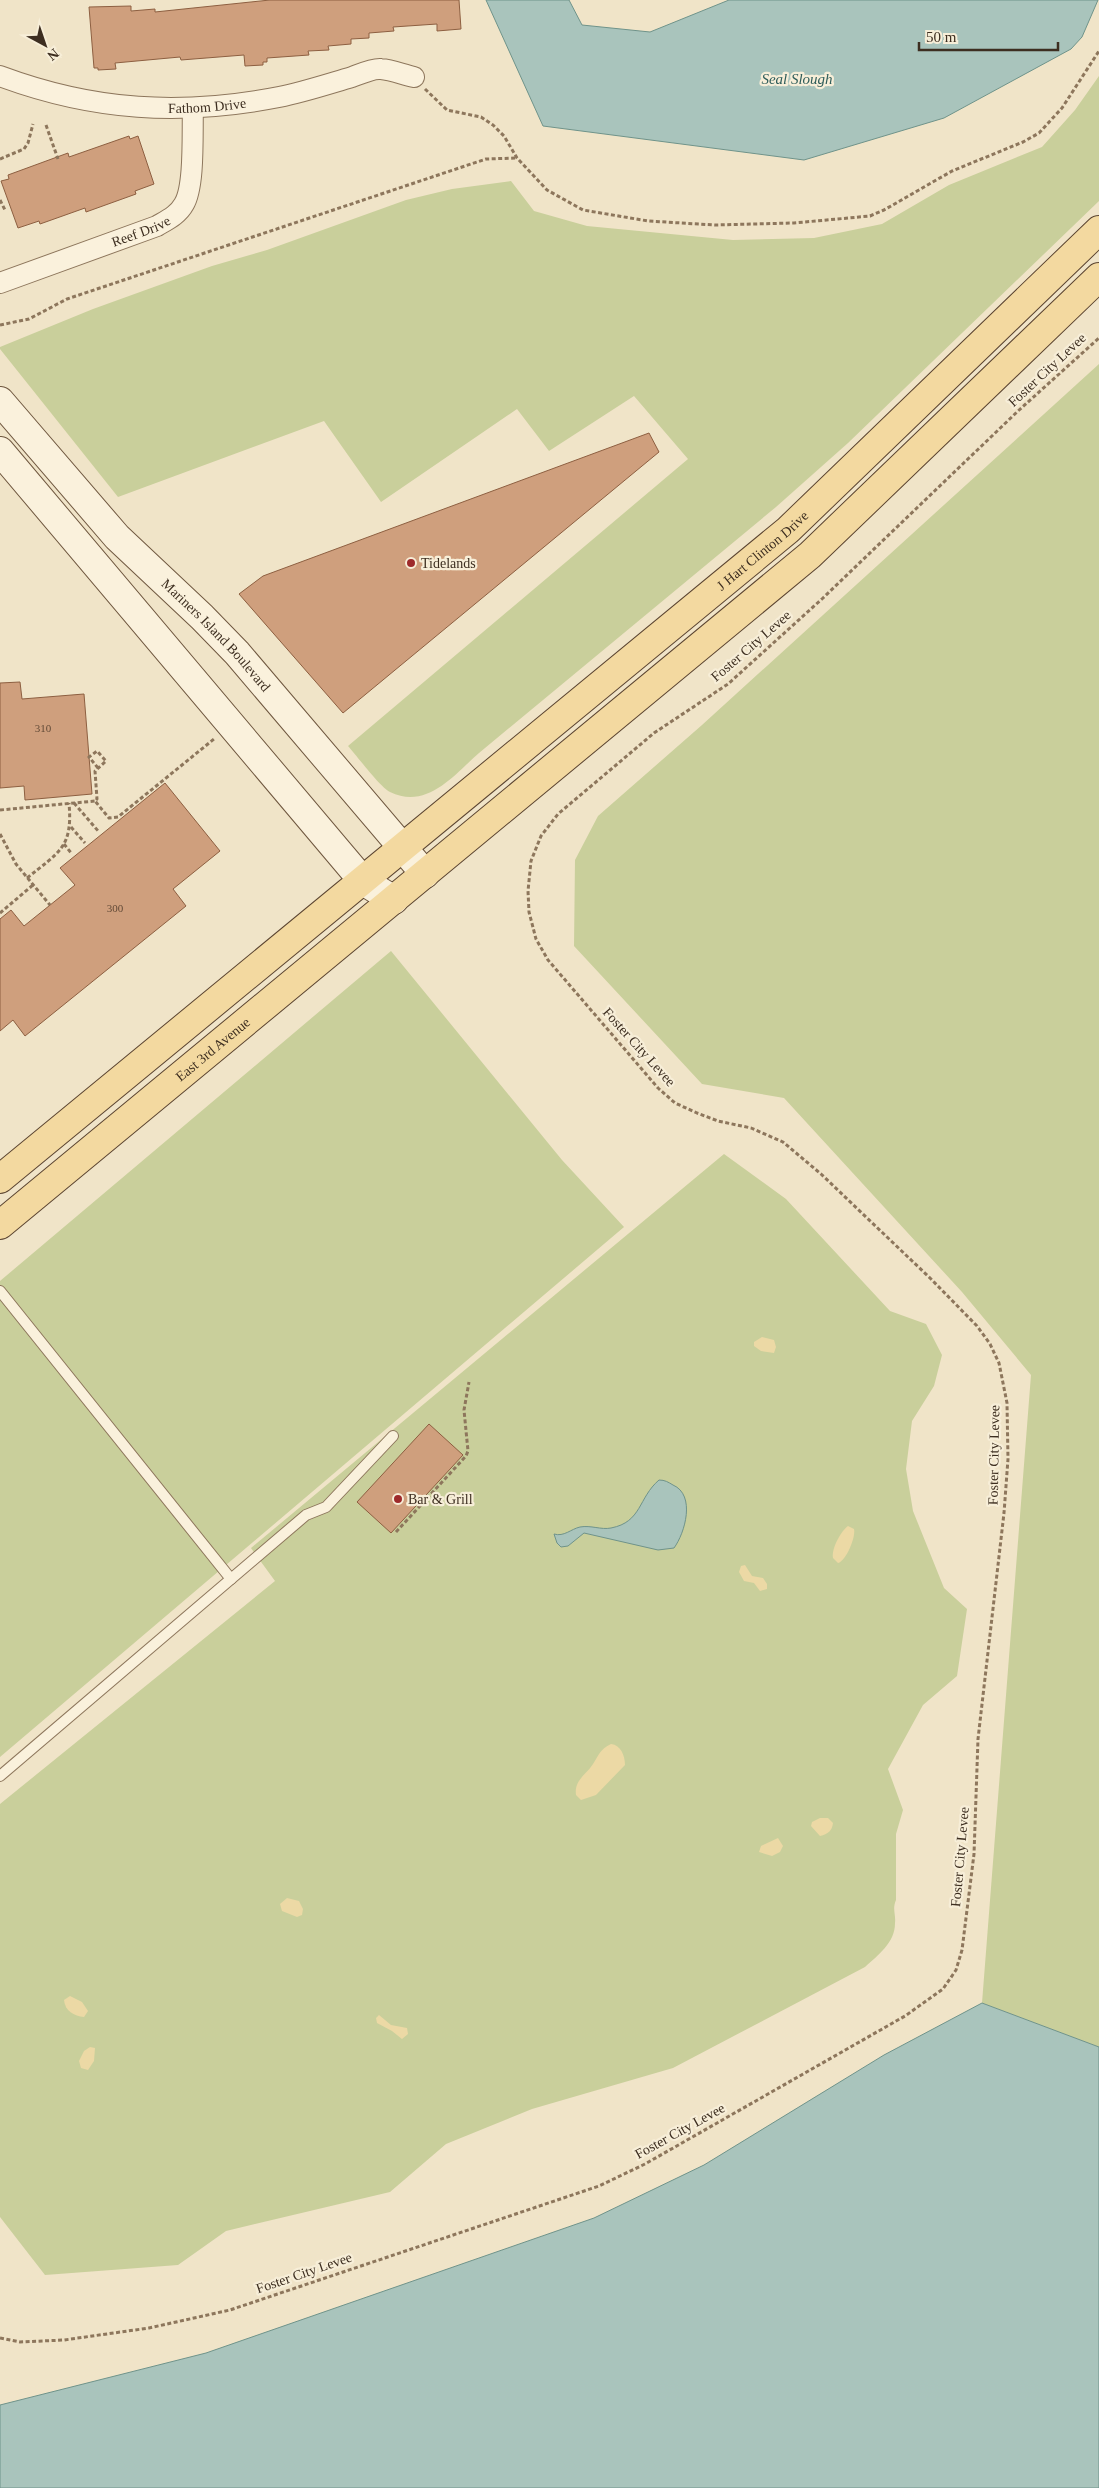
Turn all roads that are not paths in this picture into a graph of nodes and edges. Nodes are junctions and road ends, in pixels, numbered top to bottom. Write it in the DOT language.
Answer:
graph roads {
  1 [pos="0,76"];
  2 [pos="414,77"];
  3 [pos="193,108"];
  4 [pos="1099,230"];
  5 [pos="1099,277"];
  6 [pos="0,283"];
  7 [pos="0,401"];
  8 [pos="0,452"];
  9 [pos="403,848"];
  10 [pos="425,874"];
  11 [pos="363,881"];
  12 [pos="394,900"];
  13 [pos="0,1179"];
  14 [pos="0,1225"];
  15 [pos="0,1291"];
  16 [pos="393,1436"];
  17 [pos="231,1579"];
  18 [pos="0,1776"];
  1 -- 3 [label="street, Fathom Drive"];
  2 -- 3 [label="street, Fathom Drive"];
  3 -- 6 [label="street, Reef Drive"];
  4 -- 9 [label="main road, J Hart Clinton Drive"];
  5 -- 10 [label="main road"];
  7 -- 9 [label="main road, Mariners Island Boulevard"];
  8 -- 11 [label="main road"];
  9 -- 10 [label="main road, Mariners Island Boulevard"];
  9 -- 11 [label="main road"];
  10 -- 12 [label="main road, East 3rd Avenue"];
  11 -- 12 [label="main road"];
  11 -- 13 [label="main road"];
  12 -- 14 [label="main road, East 3rd Avenue"];
  15 -- 17 [label="lane"];
  16 -- 17 [label="lane"];
  17 -- 18 [label="lane"];
}
